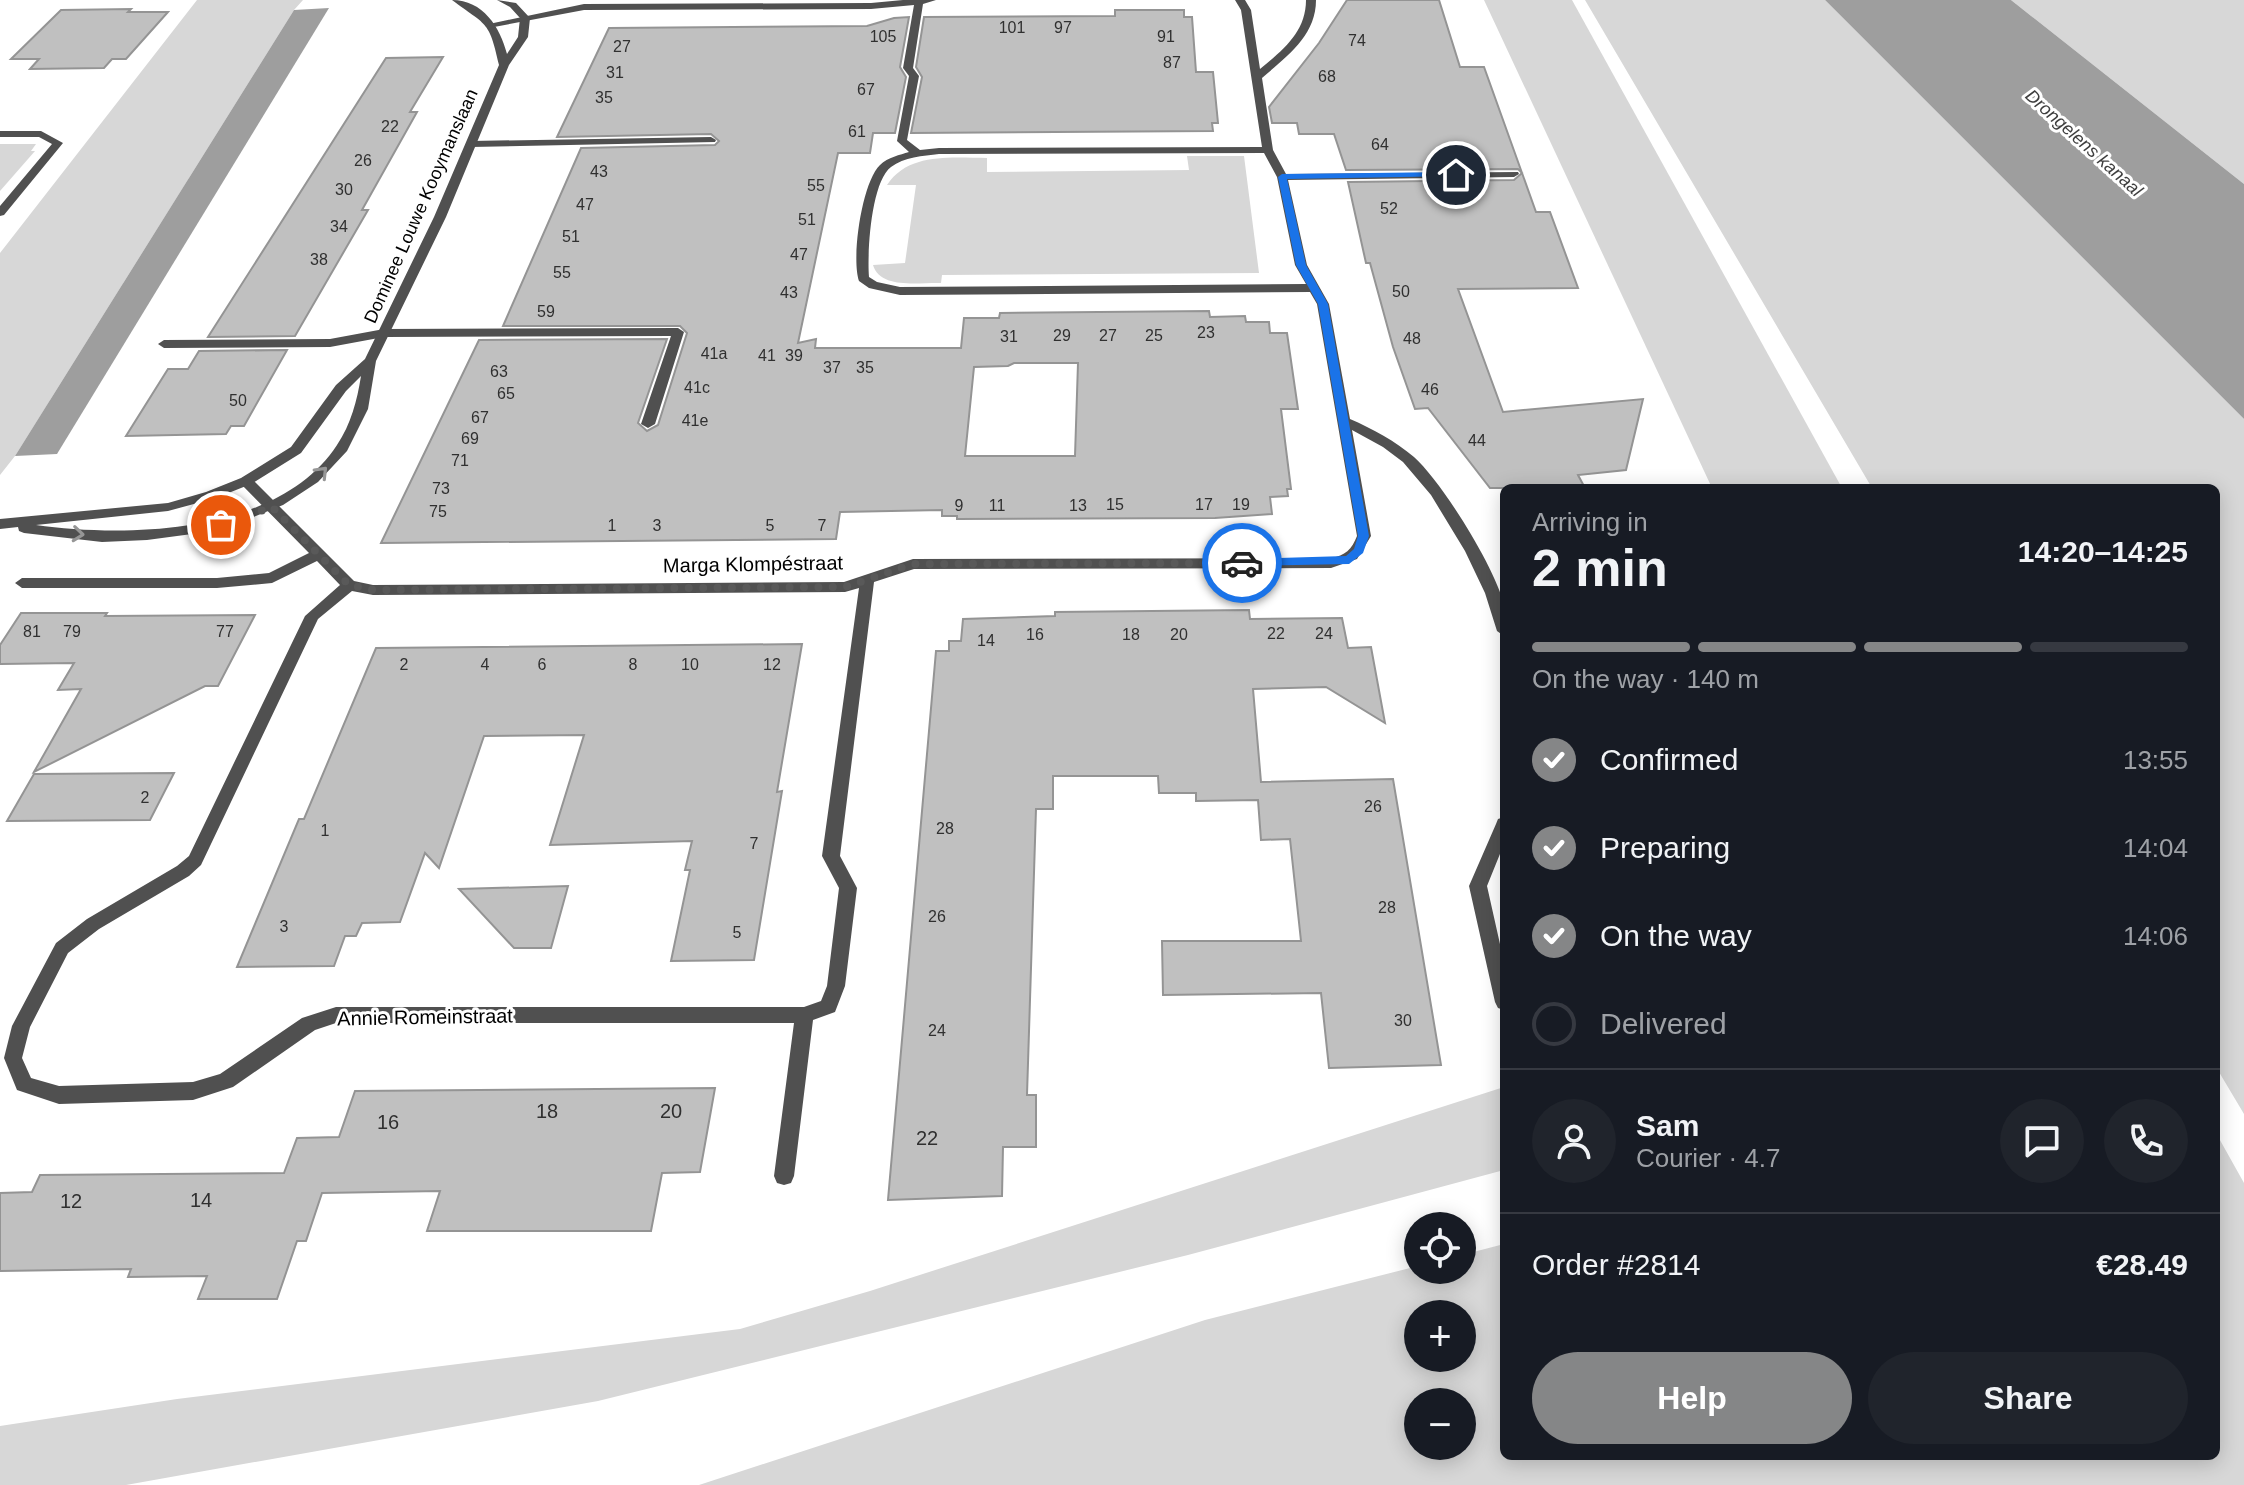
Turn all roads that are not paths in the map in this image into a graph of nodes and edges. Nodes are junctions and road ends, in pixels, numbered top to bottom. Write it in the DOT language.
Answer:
graph roads {
  1 [pos="457,0"];
  2 [pos="502,0"];
  3 [pos="1240,0"];
  4 [pos="1311,0"];
  5 [pos="919,1"];
  6 [pos="586,4"];
  7 [pos="525,18"];
  8 [pos="494,24"];
  9 [pos="504,65"];
  10 [pos="1256,78"];
  11 [pos="0,134"];
  12 [pos="711,140"];
  13 [pos="471,144"];
  14 [pos="1268,150"];
  15 [pos="918,154"];
  16 [pos="1514,174"];
  17 [pos="1282,177"];
  18 [pos="0,213"];
  19 [pos="1315,288"];
  20 [pos="682,318"];
  21 [pos="678,332"];
  22 [pos="384,333"];
  23 [pos="164,344"];
  24 [pos="370,361"];
  25 [pos="1343,421"];
  26 [pos="648,424"];
  27 [pos="246,481"];
  28 [pos="272,507"];
  29 [pos="0,525"];
  30 [pos="318,555"];
  31 [pos="867,579"];
  32 [pos="22,583"];
  33 [pos="349,585"];
  34 [pos="1500,614"];
  35 [pos="1500,834"];
  36 [pos="1500,984"];
  37 [pos="804,1015"];
  38 [pos="784,1176"];
  1 -- 8 [label="street"];
  2 -- 7 [label="street"];
  3 -- 10 [label="street, Marga Klompéstraat"];
  4 -- 10 [label="street"];
  5 -- 6 [label="street"];
  5 -- 15 [label="street"];
  6 -- 7 [label="street"];
  7 -- 8 [label="street"];
  7 -- 9 [label="street, Dominee Louwe Kooymanslaan"];
  8 -- 9 [label="street"];
  9 -- 13 [label="street, Dominee Louwe Kooymanslaan"];
  10 -- 14 [label="street, Marga Klompéstraat"];
  11 -- 18 [label="street"];
  12 -- 13 [label="street"];
  13 -- 22 [label="street, Dominee Louwe Kooymanslaan"];
  14 -- 15 [label="street"];
  14 -- 17 [label="street, Marga Klompéstraat"];
  15 -- 19 [label="street"];
  16 -- 17 [label="street"];
  17 -- 19 [label="street, Marga Klompéstraat"];
  19 -- 25 [label="street, Marga Klompéstraat"];
  20 -- 21 [label="street"];
  21 -- 22 [label="street"];
  21 -- 26 [label="street"];
  22 -- 23 [label="street"];
  22 -- 24 [label="street, Dominee Louwe Kooymanslaan"];
  24 -- 27 [label="street, Dominee Louwe Kooymanslaan"];
  28 -- 24 [label="street, Dominee Louwe Kooymanslaan, one-way"];
  25 -- 31 [label="street, Marga Klompéstraat"];
  25 -- 34 [label="street"];
  27 -- 28 [label="street"];
  27 -- 29 [label="street, Dominee Louwe Kooymanslaan"];
  29 -- 28 [label="street, Dominee Louwe Kooymanslaan, one-way"];
  28 -- 30 [label="street"];
  30 -- 32 [label="street"];
  30 -- 33 [label="street"];
  31 -- 33 [label="street, Marga Klompéstraat"];
  31 -- 37 [label="street"];
  33 -- 37 [label="street, Annie Romeinstraat"];
  35 -- 36 [label="street"];
  37 -- 38 [label="street"];
}
